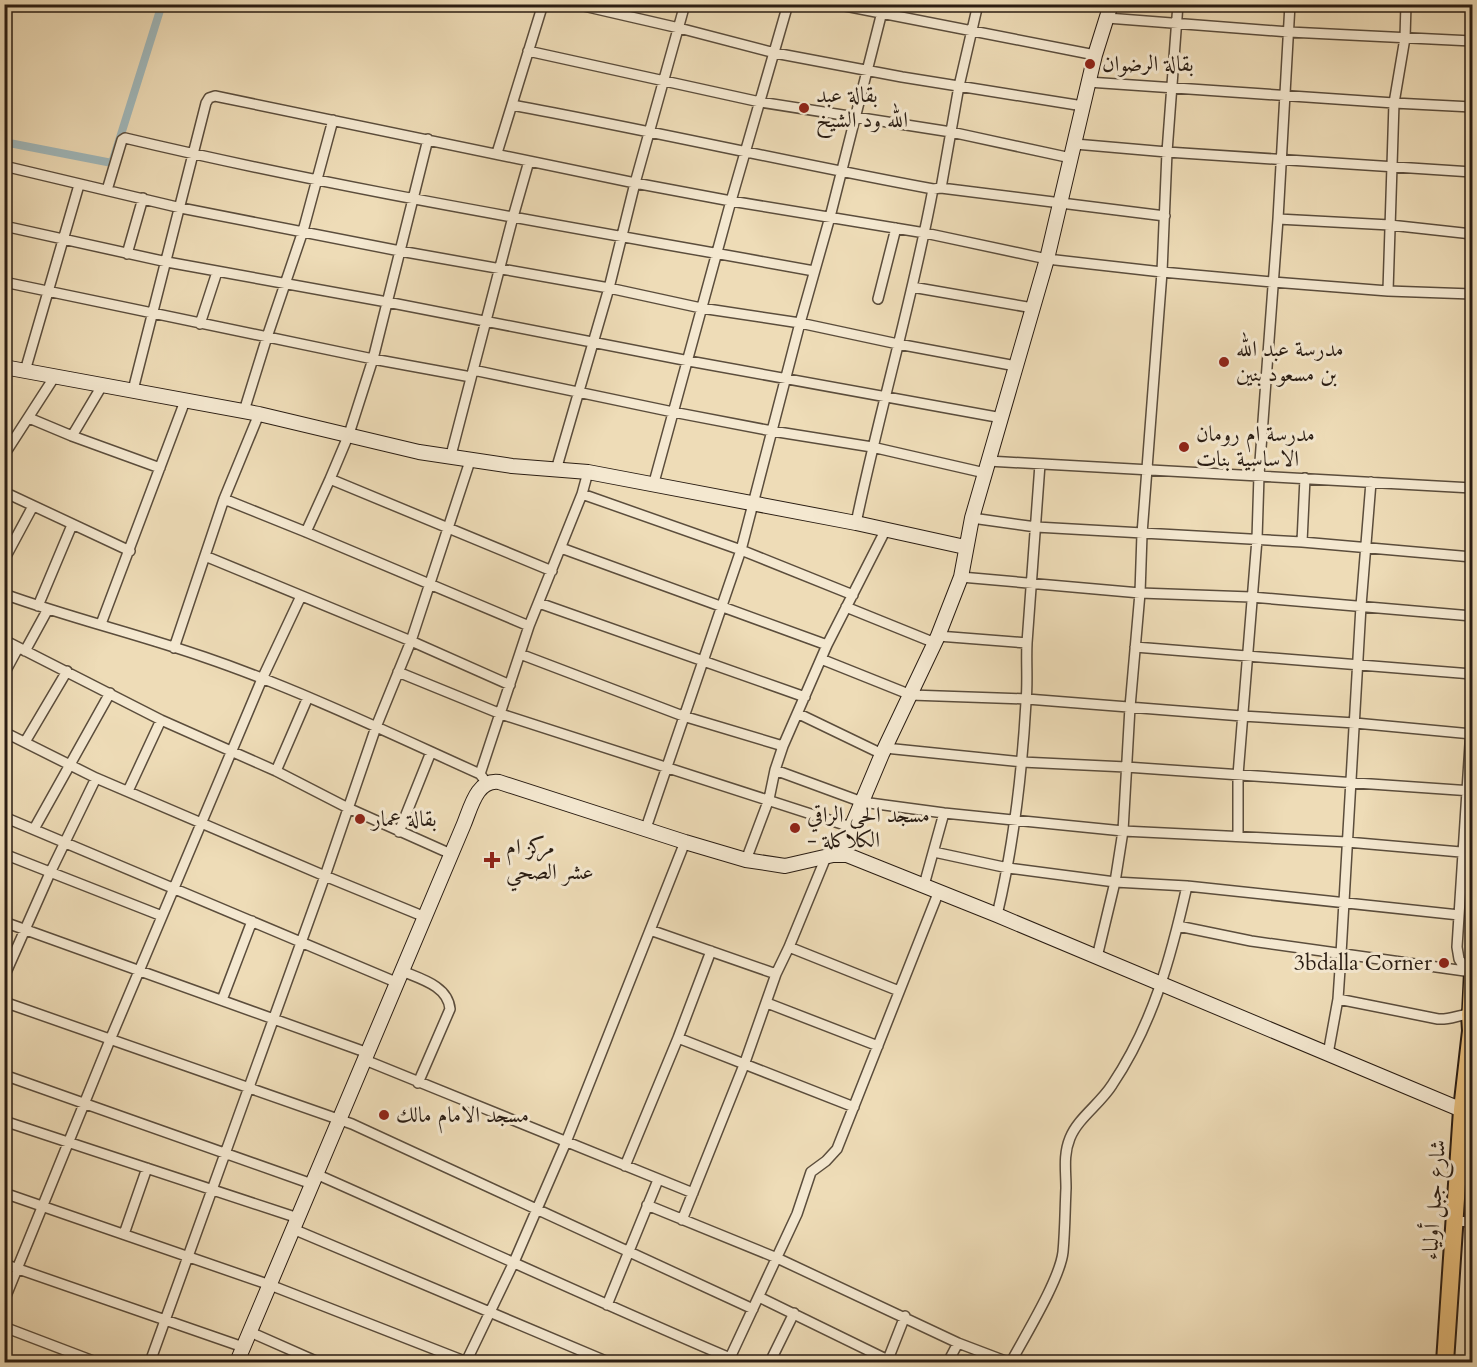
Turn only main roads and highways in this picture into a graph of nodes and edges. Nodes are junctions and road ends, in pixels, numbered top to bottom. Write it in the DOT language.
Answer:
graph roads {
  1 [pos="1470,971"];
  2 [pos="1471,1026"];
  3 [pos="1445,1362"];
  1 -- 2 [label="main road, شارع جبل أولياء"];
  2 -- 3 [label="highway, شارع جبل أولياء"];
}
